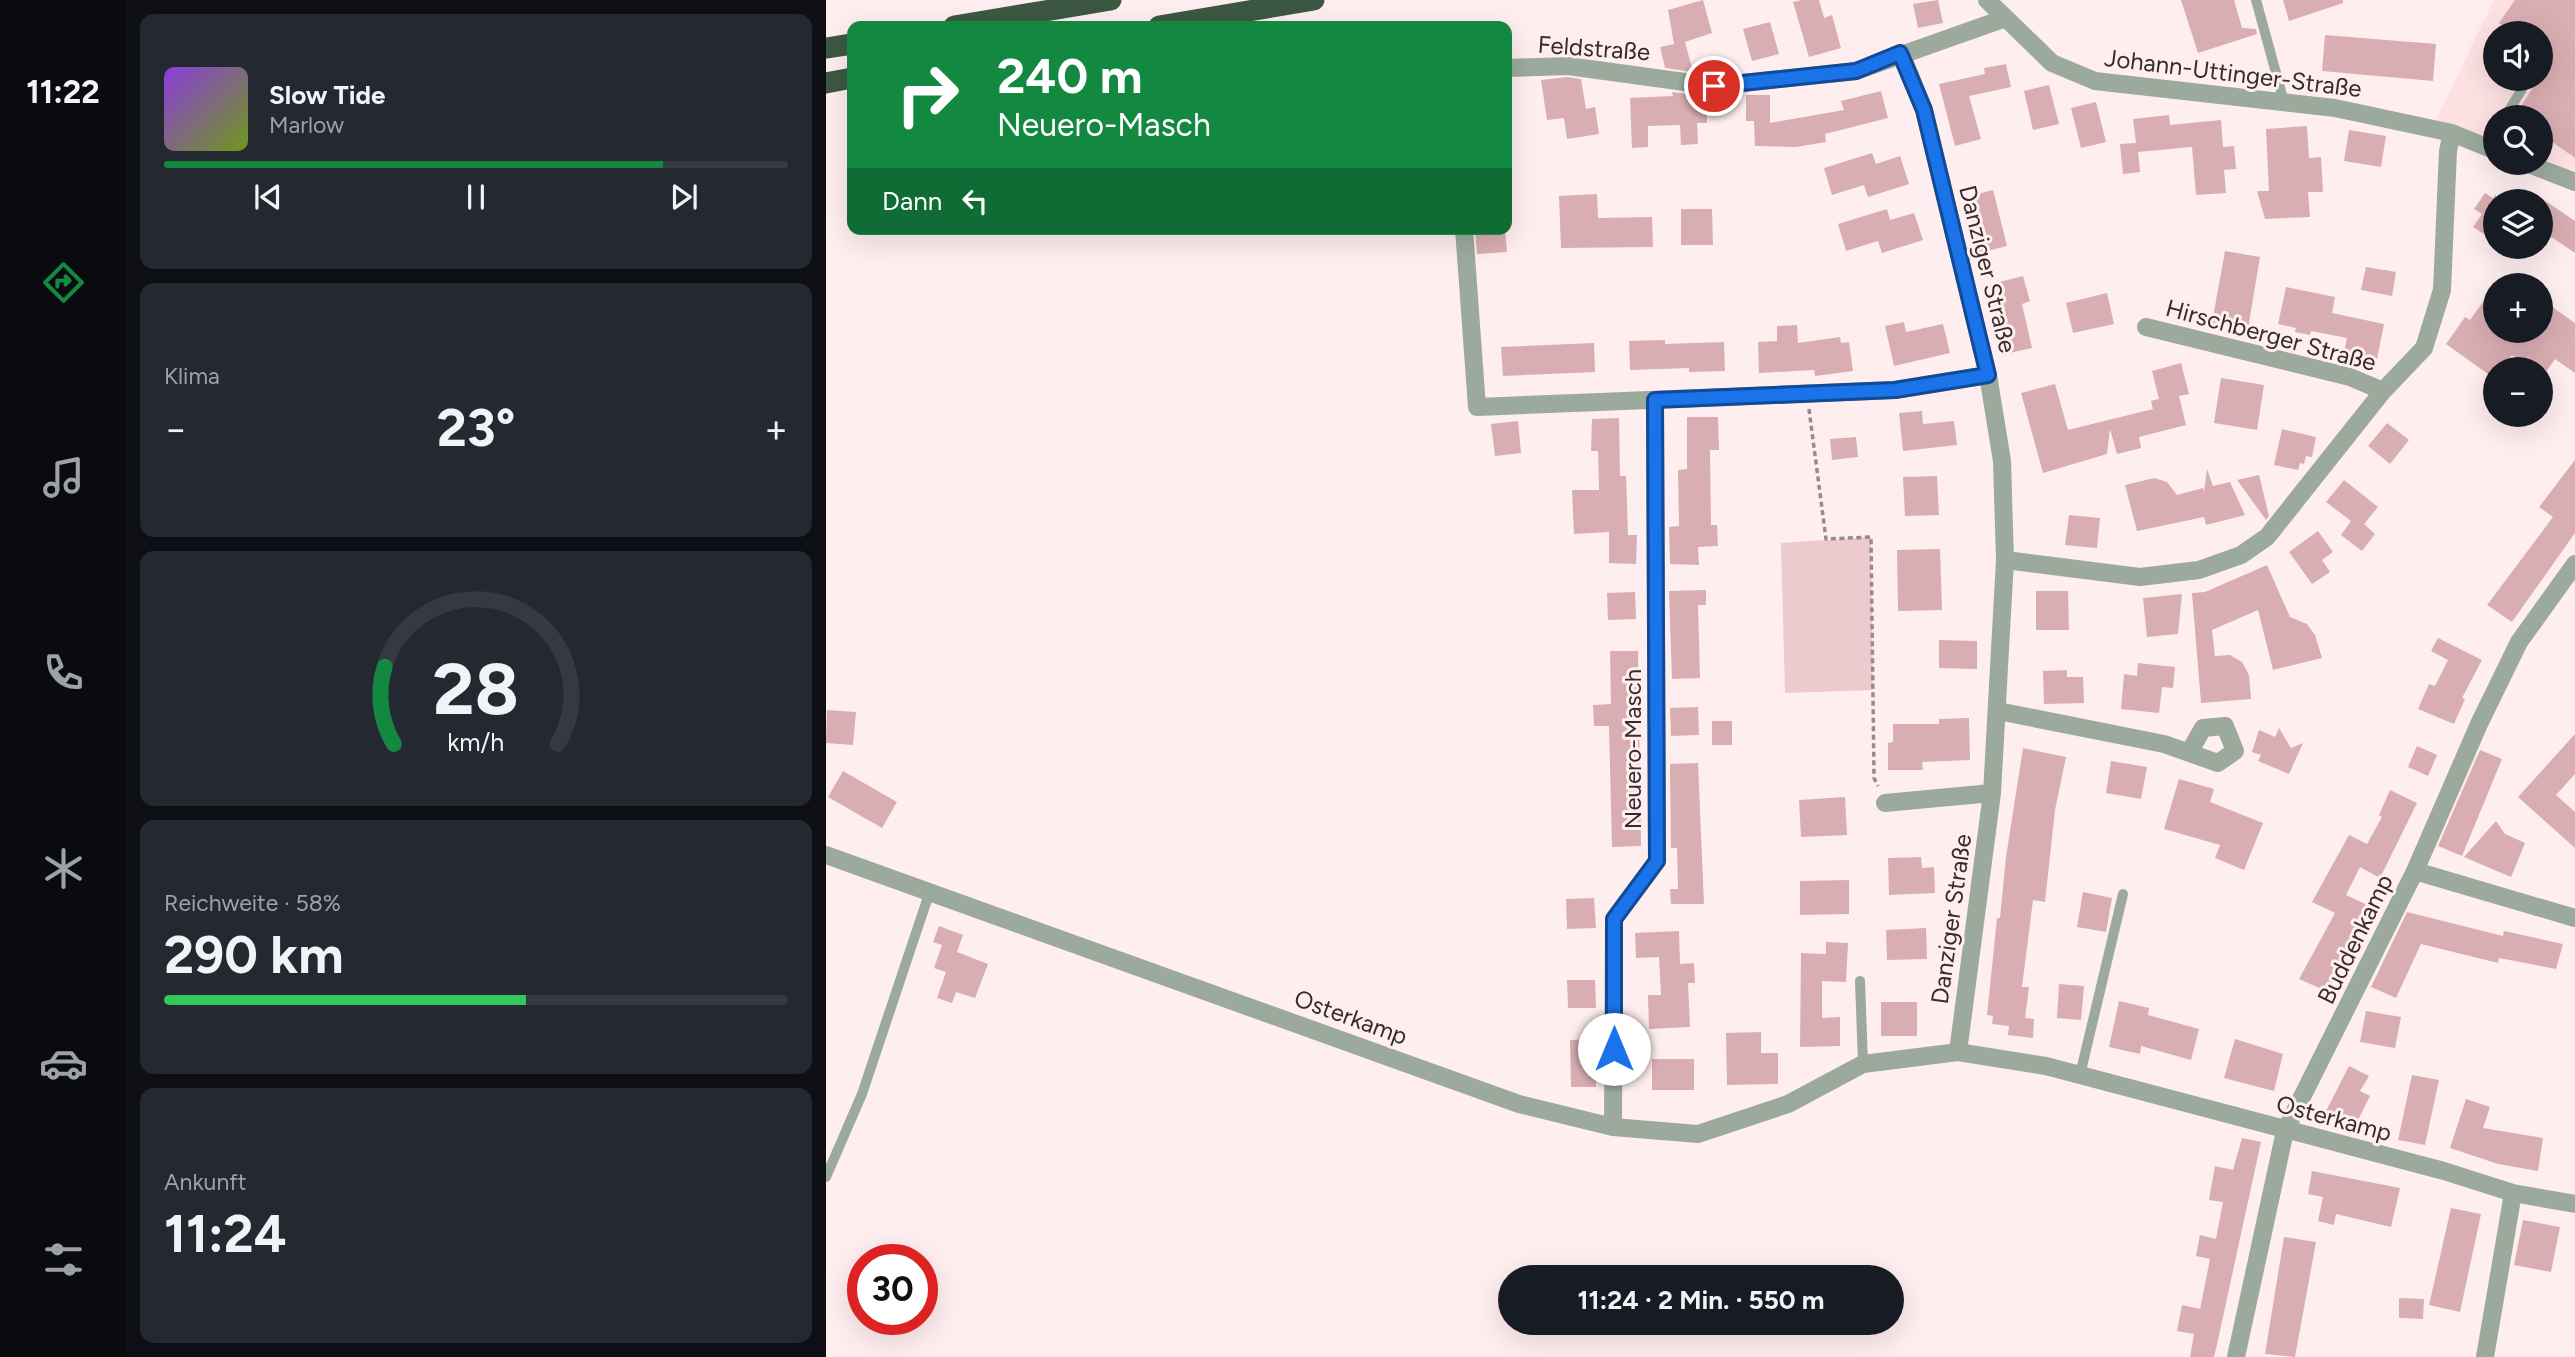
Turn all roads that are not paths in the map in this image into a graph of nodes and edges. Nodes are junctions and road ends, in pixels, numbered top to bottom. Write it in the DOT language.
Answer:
graph roads {
  1 [pos="1111,0"];
  2 [pos="1314,0"];
  3 [pos="1987,0"];
  4 [pos="2256,0"];
  5 [pos="2003,19"];
  6 [pos="984,21"];
  7 [pos="1189,21"];
  8 [pos="847,45"];
  9 [pos="826,48"];
  10 [pos="1900,53"];
  11 [pos="1512,68"];
  12 [pos="847,79"];
  13 [pos="826,83"];
  14 [pos="2284,103"];
  15 [pos="2452,133"];
  16 [pos="2483,141"];
  17 [pos="2553,173"];
  18 [pos="2575,182"];
  19 [pos="1464,235"];
  20 [pos="2146,327"];
  21 [pos="1988,375"];
  22 [pos="2383,391"];
  23 [pos="1655,400"];
  24 [pos="2005,560"];
  25 [pos="2575,564"];
  26 [pos="1998,711"];
  27 [pos="2190,751"];
  28 [pos="1992,793"];
  29 [pos="1885,803"];
  30 [pos="826,855"];
  31 [pos="2415,870"];
  32 [pos="930,891"];
  33 [pos="2123,894"];
  34 [pos="2575,918"];
  35 [pos="1860,981"];
  36 [pos="1958,1052"];
  37 [pos="1863,1065"];
  38 [pos="2080,1075"];
  39 [pos="1613,1127"];
  40 [pos="2285,1131"];
  41 [pos="826,1177"];
  42 [pos="2513,1193"];
  43 [pos="2575,1204"];
  44 [pos="2236,1357"];
  45 [pos="2485,1357"];
  1 -- 6 [label="highway"];
  2 -- 7 [label="highway"];
  3 -- 5 [label="street, Johann-Uttinger-Straße"];
  4 -- 14 [label="lane"];
  5 -- 10 [label="street, Feldstraße"];
  5 -- 14 [label="street, Johann-Uttinger-Straße"];
  8 -- 9 [label="highway"];
  10 -- 11 [label="street, Feldstraße"];
  10 -- 21 [label="street, Danziger Straße"];
  12 -- 13 [label="highway"];
  14 -- 15 [label="street, Johann-Uttinger-Straße"];
  15 -- 16 [label="street, Johann-Uttinger-Straße"];
  15 -- 22 [label="street, Hirschberger Straße"];
  17 -- 18 [label="street"];
  19 -- 23 [label="street"];
  20 -- 22 [label="street, Hirschberger Straße"];
  21 -- 23 [label="street"];
  21 -- 24 [label="street, Danziger Straße"];
  22 -- 24 [label="street, Hirschberger Straße"];
  23 -- 39 [label="street, Neuero-Masch"];
  24 -- 26 [label="street, Danziger Straße"];
  25 -- 31 [label="street, Buddenkamp"];
  26 -- 27 [label="street"];
  26 -- 28 [label="street, Danziger Straße"];
  28 -- 29 [label="street, Danziger Straße"];
  28 -- 36 [label="street, Danziger Straße"];
  30 -- 32 [label="street, Osterkamp"];
  31 -- 34 [label="street"];
  31 -- 40 [label="street, Buddenkamp"];
  32 -- 39 [label="street, Osterkamp"];
  32 -- 41 [label="lane"];
  33 -- 38 [label="lane"];
  35 -- 37 [label="lane"];
  36 -- 37 [label="street, Osterkamp"];
  36 -- 38 [label="street, Osterkamp"];
  37 -- 39 [label="street, Osterkamp"];
  38 -- 40 [label="street, Osterkamp"];
  40 -- 42 [label="street, Osterkamp"];
  40 -- 44 [label="street, Buddenkamp"];
  42 -- 43 [label="street, Osterkamp"];
  42 -- 45 [label="street"];
}
